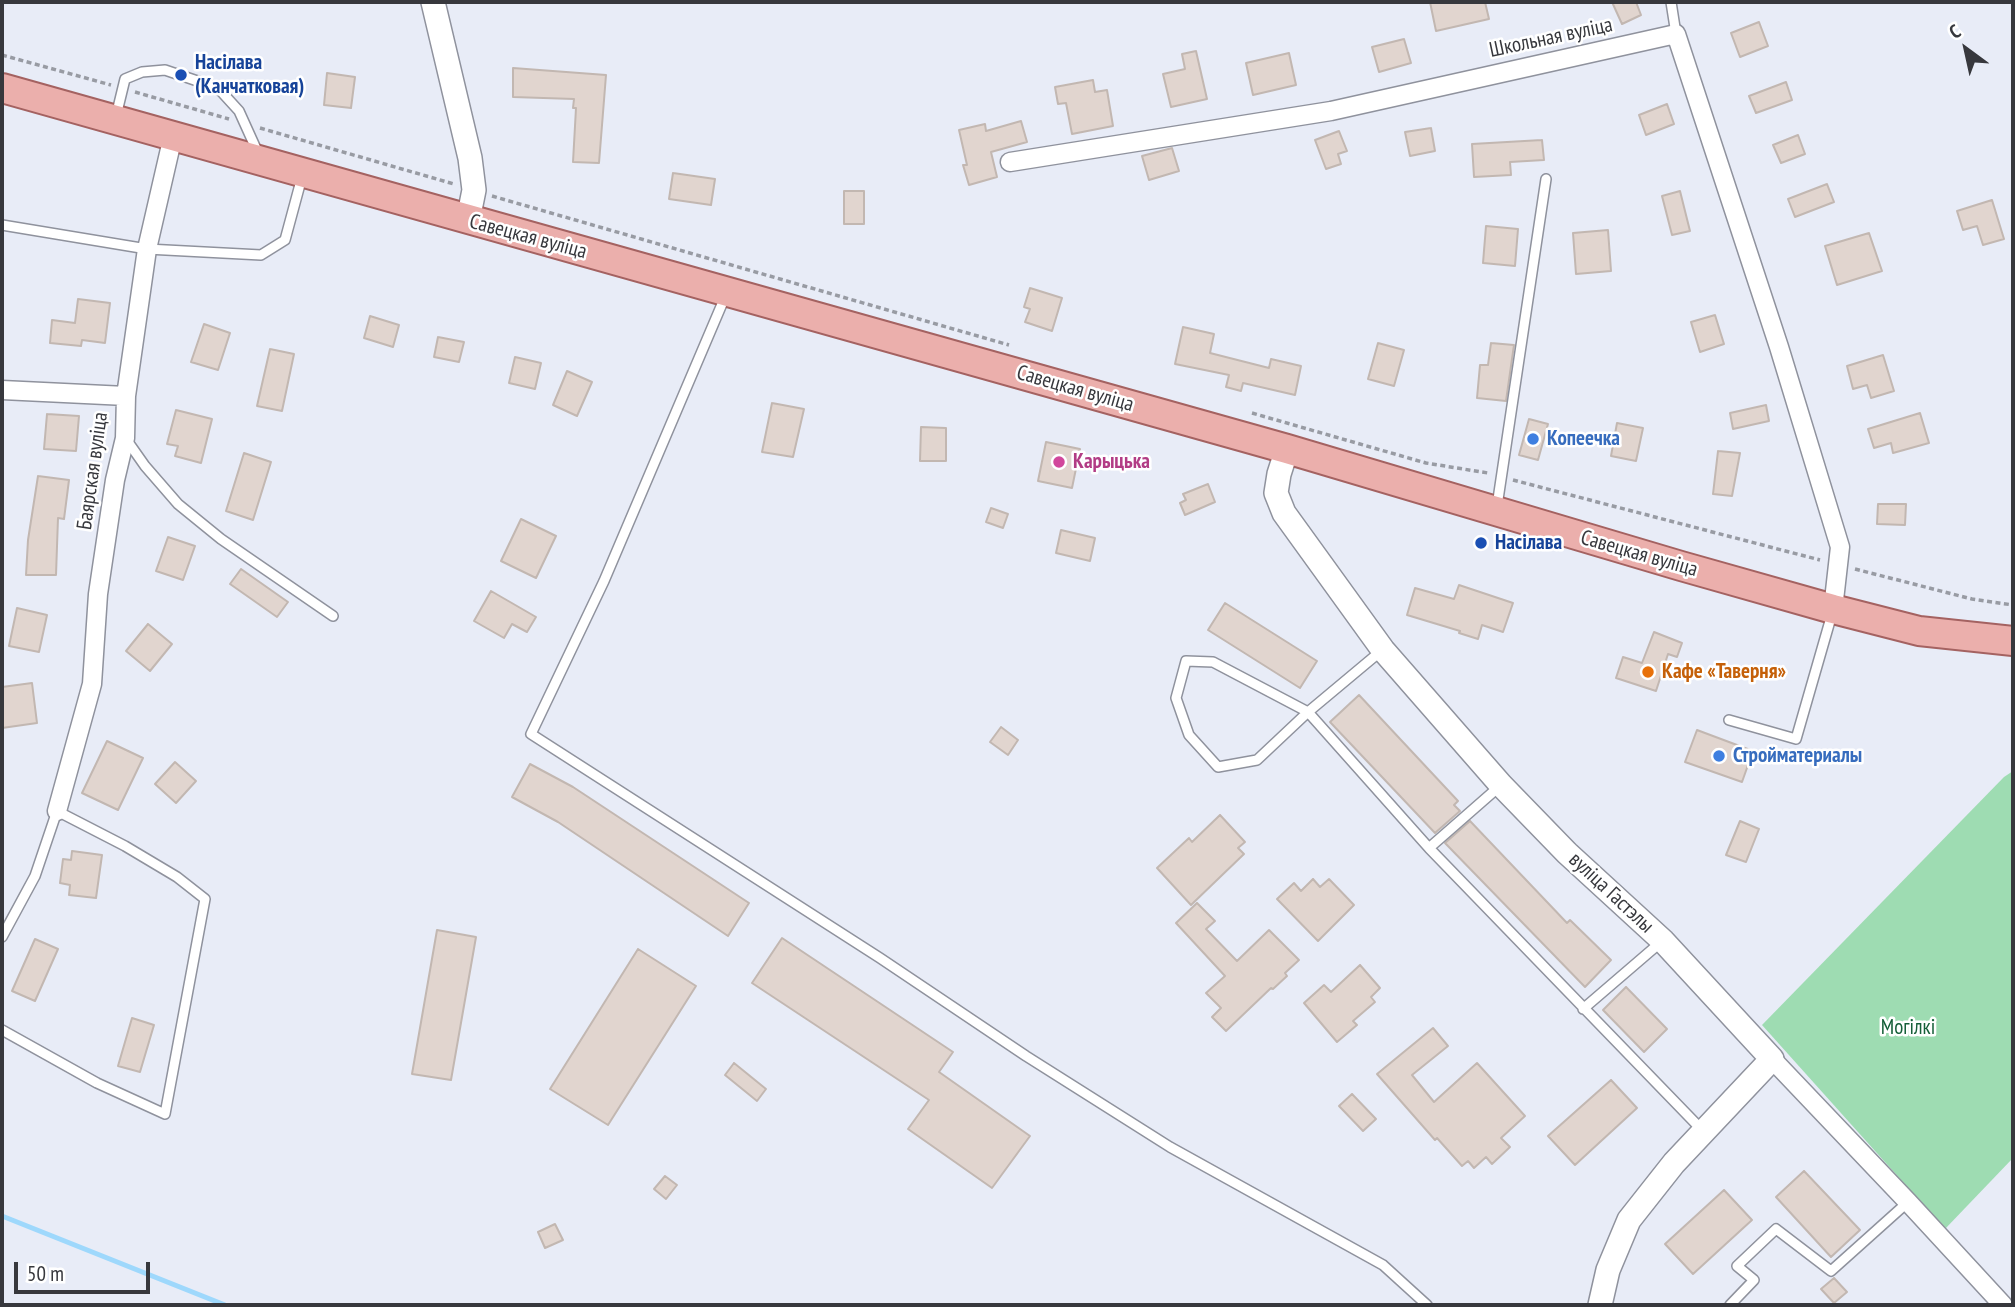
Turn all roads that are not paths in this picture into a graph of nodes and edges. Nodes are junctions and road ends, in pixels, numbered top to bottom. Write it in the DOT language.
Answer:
graph roads {
  1 [pos="433,2"];
  2 [pos="1671,2"];
  3 [pos="1676,34"];
  4 [pos="2,88"];
  5 [pos="126,123"];
  6 [pos="173,136"];
  7 [pos="261,161"];
  8 [pos="1010,162"];
  9 [pos="303,173"];
  10 [pos="1546,179"];
  11 [pos="468,220"];
  12 [pos="2,225"];
  13 [pos="147,249"];
  14 [pos="727,292"];
  15 [pos="2,390"];
  16 [pos="126,396"];
  17 [pos="125,438"];
  18 [pos="1287,449"];
  19 [pos="1496,512"];
  20 [pos="1833,609"];
  21 [pos="333,616"];
  22 [pos="2013,641"];
  23 [pos="1383,650"];
  24 [pos="1308,712"];
  25 [pos="1729,720"];
  26 [pos="1501,785"];
  27 [pos="57,811"];
  28 [pos="1429,848"];
  29 [pos="2,937"];
  30 [pos="1663,941"];
  31 [pos="1583,1009"];
  32 [pos="2,1030"];
  33 [pos="1772,1059"];
  34 [pos="1704,1131"];
  35 [pos="1908,1202"];
  36 [pos="1427,1305"];
  37 [pos="1600,1305"];
  38 [pos="1730,1305"];
  39 [pos="2003,1305"];
  1 -- 11 [label="street"];
  2 -- 3 [label="lane"];
  3 -- 8 [label="street, Школьная вуліца"];
  3 -- 20 [label="street"];
  4 -- 5 [label="main road, Савецкая вуліца"];
  5 -- 6 [label="main road, Савецкая вуліца"];
  5 -- 7 [label="lane"];
  6 -- 7 [label="main road, Савецкая вуліца"];
  6 -- 13 [label="street, Баярская вуліца"];
  7 -- 9 [label="main road, Савецкая вуліца"];
  9 -- 11 [label="main road, Савецкая вуліца"];
  9 -- 13 [label="lane"];
  10 -- 19 [label="lane"];
  11 -- 14 [label="main road, Савецкая вуліца"];
  12 -- 13 [label="lane"];
  13 -- 16 [label="street, Баярская вуліца"];
  14 -- 18 [label="main road, Савецкая вуліца"];
  14 -- 36 [label="lane"];
  15 -- 16 [label="street"];
  16 -- 17 [label="street, Баярская вуліца"];
  17 -- 21 [label="lane"];
  17 -- 27 [label="street, Баярская вуліца"];
  18 -- 19 [label="main road, Савецкая вуліца"];
  18 -- 23 [label="street, вуліца Гастэлы"];
  19 -- 20 [label="main road, Савецкая вуліца"];
  20 -- 22 [label="main road, Савецкая вуліца"];
  20 -- 25 [label="lane"];
  23 -- 24 [label="lane"];
  23 -- 26 [label="street, вуліца Гастэлы"];
  24 -- 24 [label="lane"];
  24 -- 28 [label="lane"];
  26 -- 28 [label="lane"];
  26 -- 30 [label="street, вуліца Гастэлы"];
  27 -- 29 [label="lane"];
  27 -- 32 [label="lane"];
  28 -- 31 [label="lane"];
  30 -- 31 [label="lane"];
  30 -- 33 [label="street, вуліца Гастэлы"];
  31 -- 34 [label="lane"];
  33 -- 34 [label="street"];
  33 -- 35 [label="street, вуліца Гастэлы"];
  34 -- 37 [label="street"];
  35 -- 38 [label="lane"];
  35 -- 39 [label="street, вуліца Гастэлы"];
}
